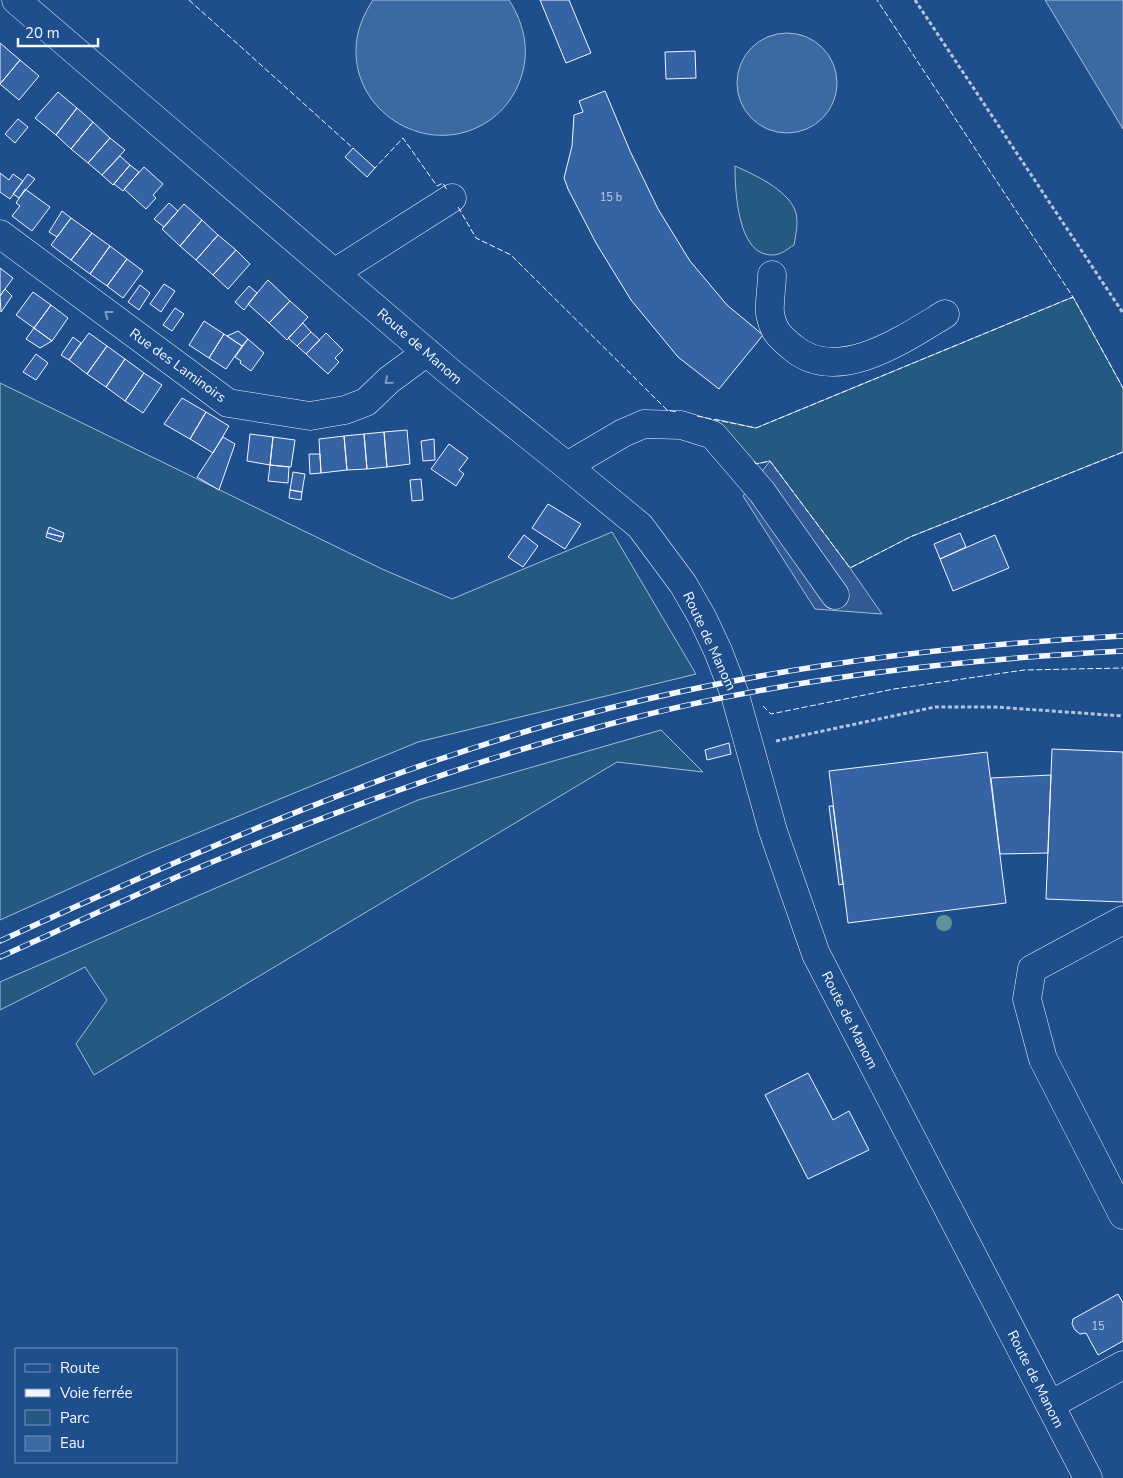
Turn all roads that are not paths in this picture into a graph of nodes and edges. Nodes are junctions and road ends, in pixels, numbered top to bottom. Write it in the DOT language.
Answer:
graph roads {
  1 [pos="16,0"];
  2 [pos="452,198"];
  3 [pos="0,234"];
  4 [pos="334,273"];
  5 [pos="772,275"];
  6 [pos="945,314"];
  7 [pos="427,352"];
  8 [pos="567,466"];
  9 [pos="835,595"];
  10 [pos="1123,920"];
  11 [pos="1123,1215"];
  12 [pos="1123,1365"];
  13 [pos="1050,1405"];
  14 [pos="1088,1478"];
  1 -- 4 [label="street, Route de Manom"];
  2 -- 4 [label="street"];
  7 -- 3 [label="street, Rue des Laminoirs, one-way"];
  4 -- 7 [label="street, Route de Manom"];
  5 -- 6 [label="street"];
  7 -- 8 [label="street, Route de Manom"];
  8 -- 9 [label="street"];
  8 -- 13 [label="street, Route de Manom"];
  10 -- 11 [label="street"];
  12 -- 13 [label="street"];
  13 -- 14 [label="street, Route de Manom"];
}
